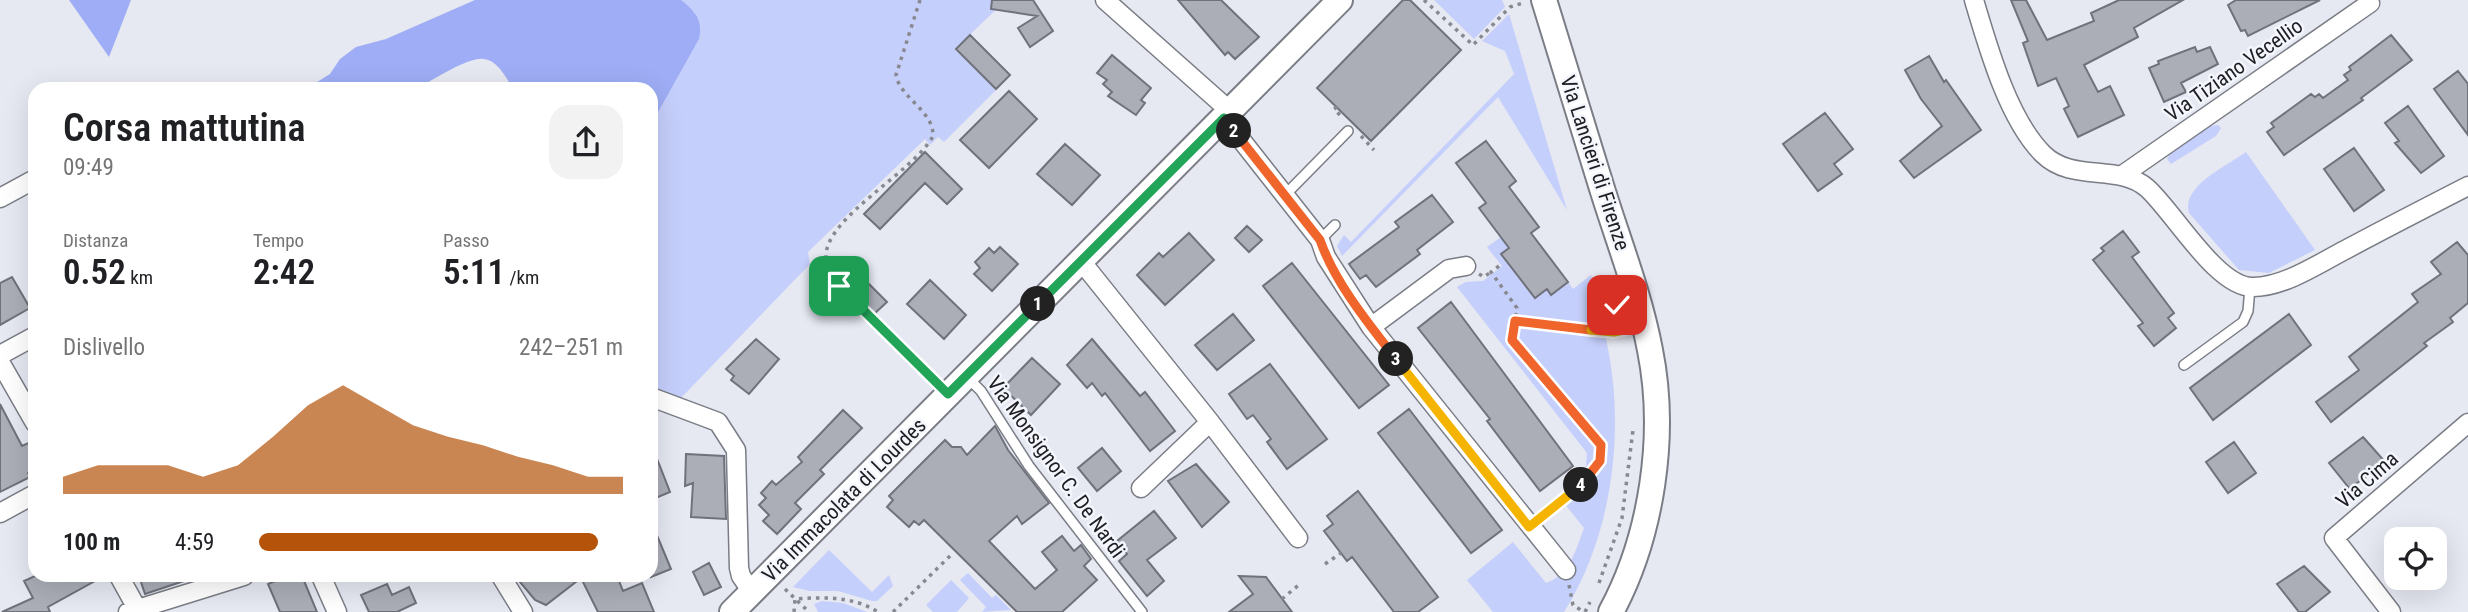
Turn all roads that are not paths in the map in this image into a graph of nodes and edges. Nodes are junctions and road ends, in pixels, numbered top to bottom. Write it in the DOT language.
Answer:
graph roads {
  1 [pos="1105,0"];
  2 [pos="1340,0"];
  3 [pos="1974,0"];
  4 [pos="2369,0"];
  5 [pos="1529,5"];
  6 [pos="1227,114"];
  7 [pos="1348,131"];
  8 [pos="2121,176"];
  9 [pos="28,182"];
  10 [pos="2468,186"];
  11 [pos="1284,196"];
  12 [pos="0,198"];
  13 [pos="1335,225"];
  14 [pos="1320,240"];
  15 [pos="1081,261"];
  16 [pos="1466,266"];
  17 [pos="2250,288"];
  18 [pos="1371,327"];
  19 [pos="28,340"];
  20 [pos="0,355"];
  21 [pos="0,362"];
  22 [pos="2184,365"];
  23 [pos="967,376"];
  24 [pos="658,400"];
  25 [pos="28,411"];
  26 [pos="1210,422"];
  27 [pos="2468,424"];
  28 [pos="1141,488"];
  29 [pos="28,498"];
  30 [pos="0,513"];
  31 [pos="1298,538"];
  32 [pos="1566,570"];
  33 [pos="122,582"];
  34 [pos="225,582"];
  35 [pos="324,582"];
  36 [pos="505,582"];
  37 [pos="752,592"];
  38 [pos="135,611"];
  39 [pos="337,612"];
  40 [pos="523,612"];
  41 [pos="732,612"];
  42 [pos="1142,612"];
  43 [pos="1611,612"];
  44 [pos="2391,612"];
  1 -- 6 [label="street"];
  2 -- 6 [label="street, Via Immacolata di Lourdes"];
  3 -- 8 [label="street"];
  4 -- 8 [label="street, Via Tiziano Vecellio"];
  5 -- 43 [label="street, Via Lancieri di Firenze"];
  6 -- 11 [label="street"];
  6 -- 15 [label="street, Via Immacolata di Lourdes"];
  7 -- 11 [label="lane"];
  8 -- 17 [label="street"];
  9 -- 12 [label="street"];
  10 -- 17 [label="street"];
  11 -- 14 [label="street"];
  13 -- 14 [label="lane"];
  14 -- 18 [label="street"];
  15 -- 23 [label="street, Via Immacolata di Lourdes"];
  15 -- 26 [label="street"];
  16 -- 18 [label="street"];
  17 -- 22 [label="lane"];
  18 -- 32 [label="street"];
  19 -- 20 [label="street"];
  21 -- 25 [label="street"];
  23 -- 37 [label="street, Via Immacolata di Lourdes"];
  23 -- 42 [label="lane, Via Monsignor C. De Nardi"];
  24 -- 37 [label="street"];
  26 -- 28 [label="street"];
  26 -- 31 [label="street"];
  27 -- 44 [label="street, Via Cima"];
  29 -- 30 [label="street"];
  33 -- 38 [label="street"];
  34 -- 38 [label="street"];
  35 -- 39 [label="street"];
  36 -- 40 [label="street"];
  37 -- 41 [label="street, Via Immacolata di Lourdes"];
}
